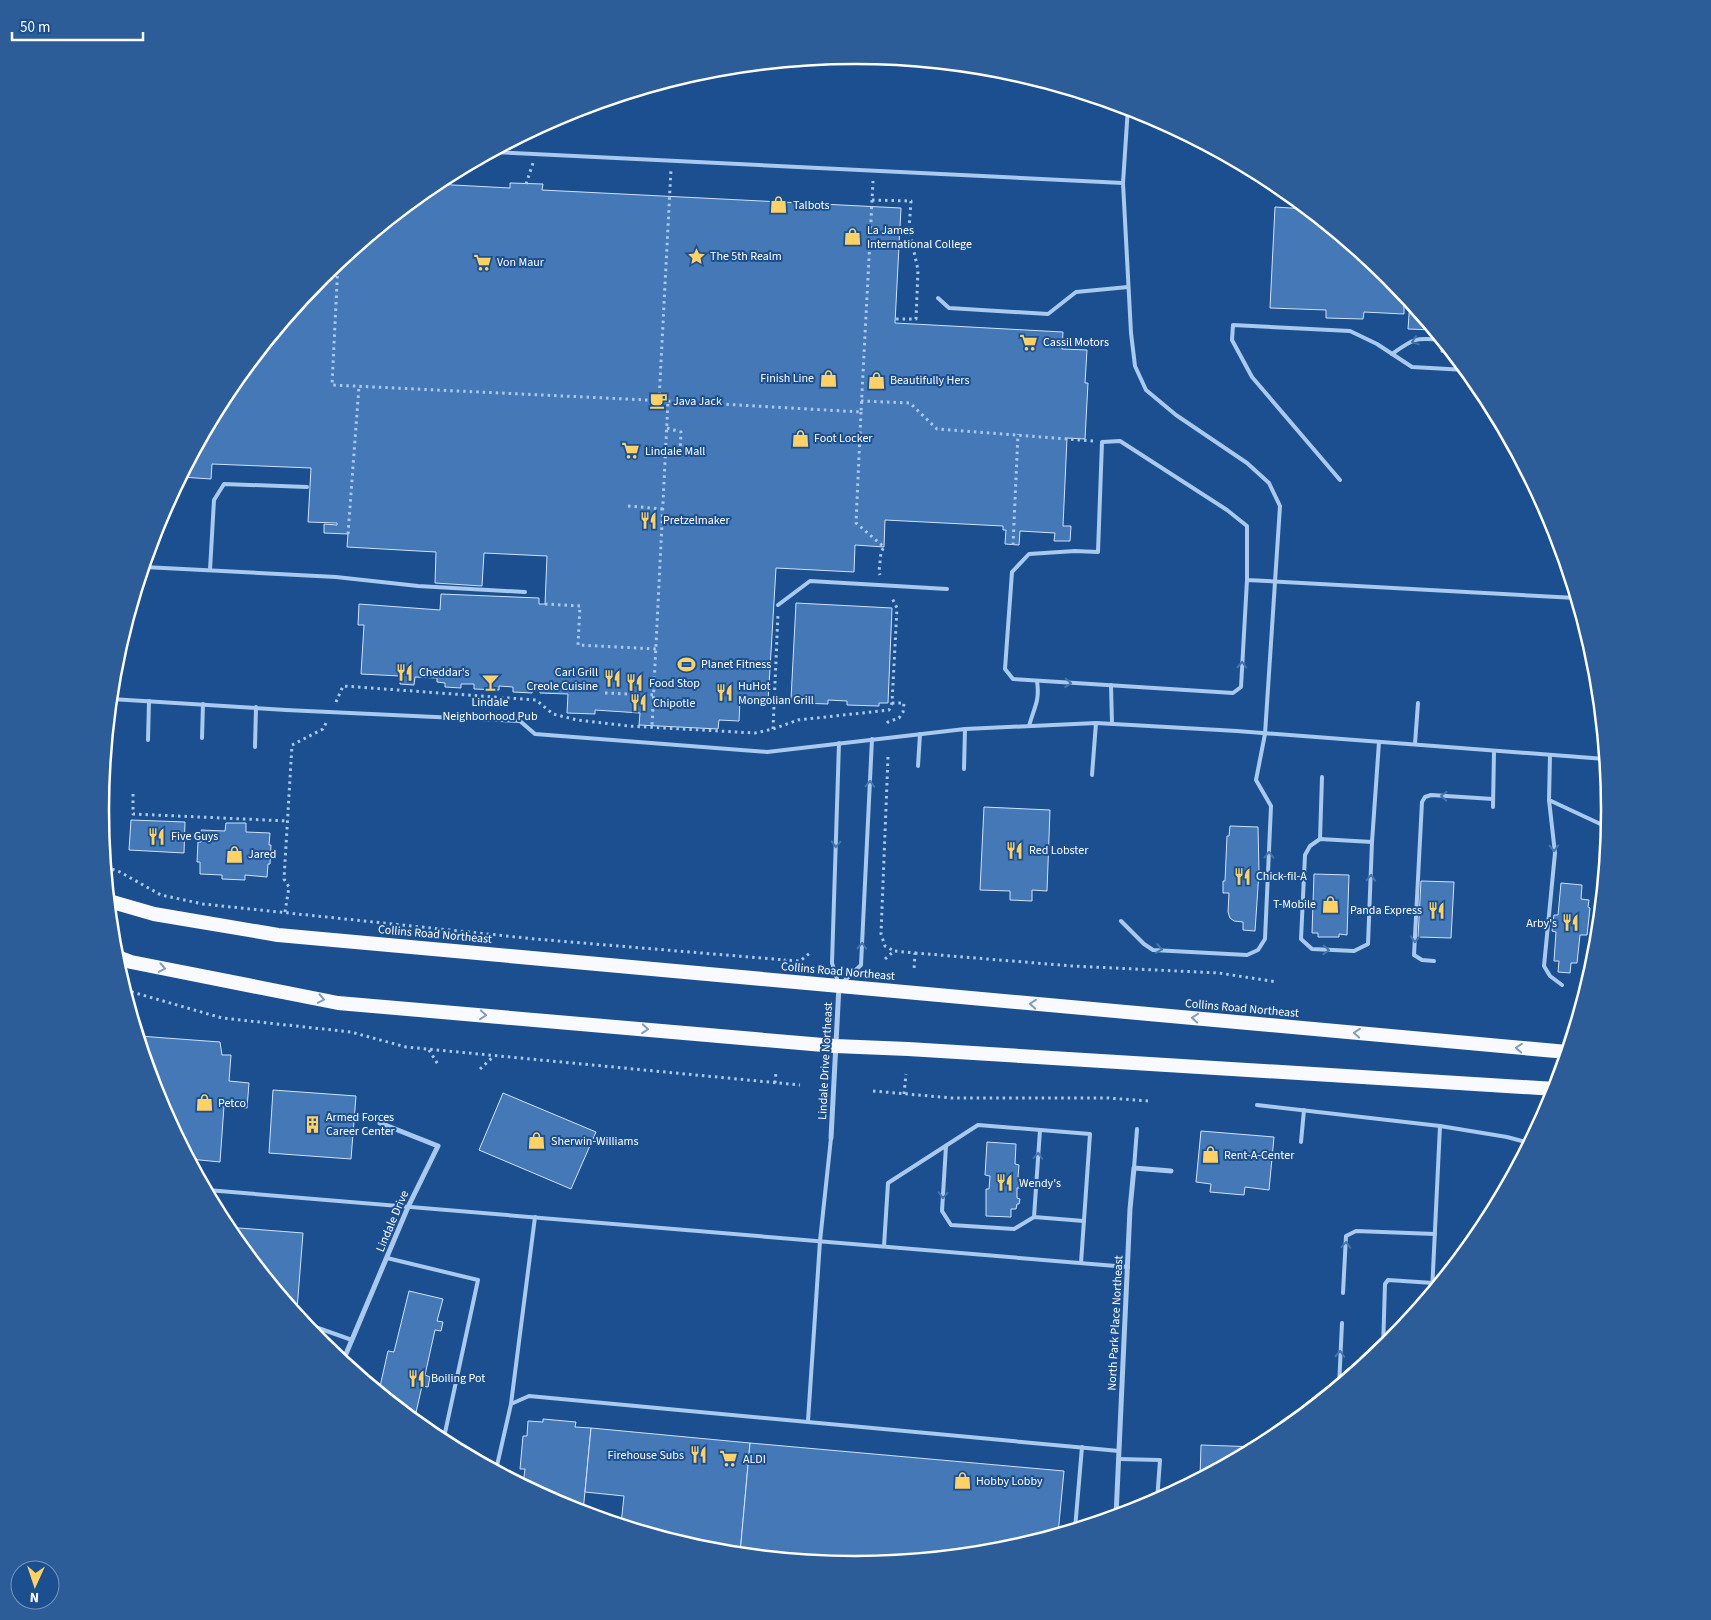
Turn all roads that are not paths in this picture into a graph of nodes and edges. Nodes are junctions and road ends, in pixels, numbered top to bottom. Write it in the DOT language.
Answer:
graph roads {
  1 [pos="1127,116"];
  2 [pos="504,152"];
  3 [pos="1123,183"];
  4 [pos="1128,287"];
  5 [pos="938,298"];
  6 [pos="1434,339"];
  7 [pos="1392,354"];
  8 [pos="1458,370"];
  9 [pos="1340,480"];
  10 [pos="307,487"];
  11 [pos="150,567"];
  12 [pos="210,570"];
  13 [pos="1247,580"];
  14 [pos="1276,582"];
  15 [pos="947,589"];
  16 [pos="525,592"];
  17 [pos="1570,598"];
  18 [pos="778,605"];
  19 [pos="1037,681"];
  20 [pos="1111,685"];
  21 [pos="118,699"];
  22 [pos="150,701"];
  23 [pos="1418,703"];
  24 [pos="203,704"];
  25 [pos="256,708"];
  26 [pos="1096,723"];
  27 [pos="1112,724"];
  28 [pos="1028,726"];
  29 [pos="966,729"];
  30 [pos="920,734"];
  31 [pos="1265,734"];
  32 [pos="202,738"];
  33 [pos="872,739"];
  34 [pos="148,740"];
  35 [pos="1379,742"];
  36 [pos="839,743"];
  37 [pos="1414,744"];
  38 [pos="255,747"];
  39 [pos="1494,751"];
  40 [pos="1550,755"];
  41 [pos="1600,759"];
  42 [pos="918,766"];
  43 [pos="964,769"];
  44 [pos="1092,775"];
  45 [pos="1322,777"];
  46 [pos="1493,799"];
  47 [pos="1549,800"];
  48 [pos="1493,807"];
  49 [pos="1601,824"];
  50 [pos="1320,840"];
  51 [pos="1372,842"];
  52 [pos="116,903"];
  53 [pos="1121,921"];
  54 [pos="125,960"];
  55 [pos="1434,961"];
  56 [pos="1562,985"];
  57 [pos="840,986"];
  58 [pos="836,1046"];
  59 [pos="1561,1051"];
  60 [pos="1548,1088"];
  61 [pos="1257,1105"];
  62 [pos="1304,1110"];
  63 [pos="380,1123"];
  64 [pos="1440,1126"];
  65 [pos="1137,1129"];
  66 [pos="1040,1130"];
  67 [pos="831,1138"];
  68 [pos="1301,1142"];
  69 [pos="1524,1142"];
  70 [pos="946,1146"];
  71 [pos="1134,1168"];
  72 [pos="1171,1171"];
  73 [pos="214,1191"];
  74 [pos="408,1207"];
  75 [pos="534,1217"];
  76 [pos="1034,1217"];
  77 [pos="1084,1221"];
  78 [pos="1435,1234"];
  79 [pos="820,1241"];
  80 [pos="884,1246"];
  81 [pos="387,1258"];
  82 [pos="1081,1263"];
  83 [pos="1128,1267"];
  84 [pos="1433,1283"];
  85 [pos="1343,1293"];
  86 [pos="1342,1323"];
  87 [pos="319,1328"];
  88 [pos="1383,1338"];
  89 [pos="352,1340"];
  90 [pos="346,1355"];
  91 [pos="1339,1378"];
  92 [pos="511,1404"];
  93 [pos="808,1421"];
  94 [pos="445,1433"];
  95 [pos="1082,1447"];
  96 [pos="1119,1451"];
  97 [pos="1119,1459"];
  98 [pos="497,1464"];
  99 [pos="1158,1492"];
  100 [pos="1116,1509"];
  101 [pos="1076,1523"];
  1 -- 3 [label="lane"];
  2 -- 3 [label="lane"];
  3 -- 4 [label="lane"];
  4 -- 5 [label="lane"];
  4 -- 14 [label="lane"];
  6 -- 7 [label="lane, one-way"];
  7 -- 8 [label="lane"];
  7 -- 9 [label="lane"];
  10 -- 12 [label="lane"];
  11 -- 12 [label="lane"];
  12 -- 16 [label="lane"];
  13 -- 14 [label="lane"];
  13 -- 19 [label="lane"];
  20 -- 13 [label="lane, one-way"];
  14 -- 17 [label="lane"];
  14 -- 31 [label="lane"];
  15 -- 18 [label="lane"];
  19 -- 20 [label="lane, one-way"];
  19 -- 28 [label="lane"];
  20 -- 27 [label="lane"];
  21 -- 22 [label="lane"];
  22 -- 24 [label="lane"];
  22 -- 34 [label="lane"];
  23 -- 37 [label="lane"];
  24 -- 25 [label="lane"];
  24 -- 32 [label="lane"];
  25 -- 36 [label="lane"];
  25 -- 38 [label="lane"];
  26 -- 27 [label="lane"];
  26 -- 28 [label="lane"];
  26 -- 44 [label="lane"];
  27 -- 31 [label="lane"];
  28 -- 29 [label="lane"];
  29 -- 30 [label="lane"];
  29 -- 43 [label="lane"];
  30 -- 33 [label="lane"];
  30 -- 42 [label="lane"];
  31 -- 35 [label="lane"];
  53 -- 31 [label="lane, one-way"];
  33 -- 36 [label="lane"];
  57 -- 33 [label="lane, one-way"];
  35 -- 37 [label="lane"];
  35 -- 51 [label="lane"];
  36 -- 57 [label="lane, one-way"];
  37 -- 39 [label="lane"];
  39 -- 40 [label="lane"];
  39 -- 46 [label="lane"];
  40 -- 41 [label="lane"];
  40 -- 47 [label="lane"];
  45 -- 50 [label="lane"];
  46 -- 48 [label="lane"];
  46 -- 55 [label="lane, one-way"];
  47 -- 49 [label="lane"];
  47 -- 56 [label="lane, one-way"];
  50 -- 51 [label="lane"];
  50 -- 51 [label="lane, one-way"];
  52 -- 57 [label="highway, Collins Road Northeast"];
  54 -- 58 [label="highway, one-way"];
  57 -- 58 [label="street, Lindale Drive Northeast"];
  59 -- 57 [label="highway, Collins Road Northeast, one-way"];
  58 -- 60 [label="highway"];
  58 -- 67 [label="street, Lindale Drive Northeast"];
  61 -- 62 [label="lane"];
  62 -- 64 [label="lane"];
  62 -- 68 [label="lane"];
  63 -- 74 [label="street, Lindale Drive"];
  64 -- 69 [label="lane"];
  64 -- 78 [label="lane"];
  65 -- 71 [label="lane"];
  66 -- 70 [label="lane"];
  76 -- 66 [label="lane, one-way"];
  66 -- 77 [label="lane"];
  67 -- 79 [label="lane"];
  70 -- 76 [label="lane, one-way"];
  70 -- 80 [label="lane"];
  71 -- 72 [label="street"];
  71 -- 83 [label="street, North Park Place Northeast"];
  73 -- 74 [label="lane"];
  74 -- 75 [label="lane"];
  74 -- 81 [label="street, Lindale Drive"];
  75 -- 79 [label="lane"];
  75 -- 92 [label="lane"];
  76 -- 77 [label="lane"];
  77 -- 82 [label="lane"];
  78 -- 84 [label="lane"];
  85 -- 78 [label="lane, one-way"];
  79 -- 80 [label="lane"];
  79 -- 93 [label="lane"];
  80 -- 82 [label="lane"];
  81 -- 89 [label="street, Lindale Drive"];
  81 -- 94 [label="lane"];
  82 -- 83 [label="lane"];
  83 -- 96 [label="street, North Park Place Northeast"];
  84 -- 88 [label="lane"];
  91 -- 86 [label="lane, one-way"];
  87 -- 89 [label="lane"];
  89 -- 90 [label="street, Lindale Drive"];
  92 -- 93 [label="lane"];
  92 -- 98 [label="lane"];
  93 -- 95 [label="lane"];
  95 -- 96 [label="lane"];
  95 -- 101 [label="lane"];
  96 -- 97 [label="street, North Park Place Northeast"];
  97 -- 99 [label="lane"];
  97 -- 100 [label="street, North Park Place Northeast"];
}
